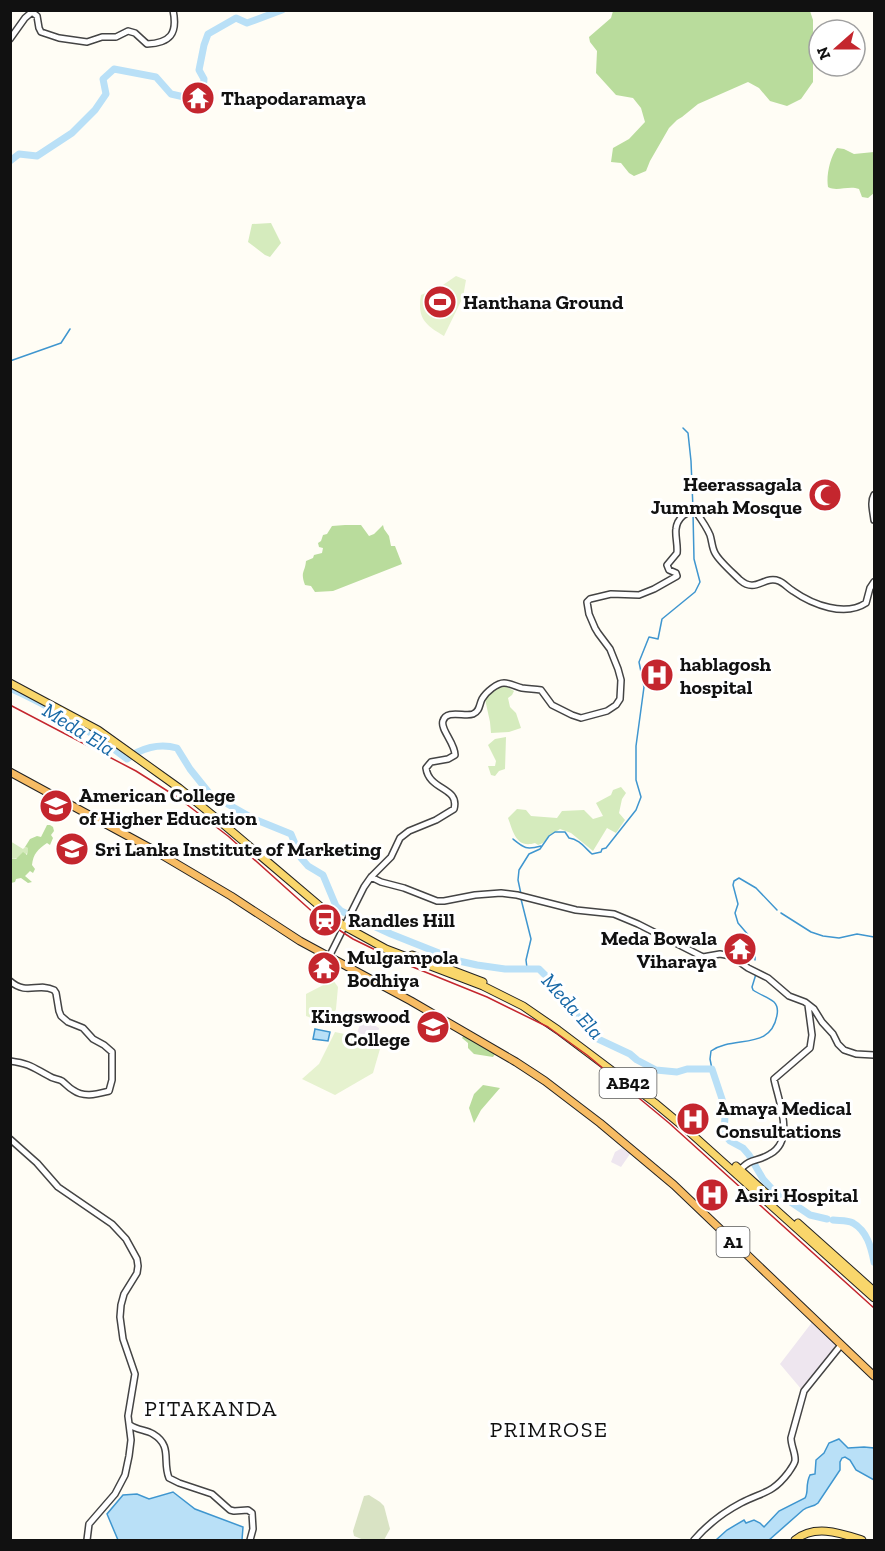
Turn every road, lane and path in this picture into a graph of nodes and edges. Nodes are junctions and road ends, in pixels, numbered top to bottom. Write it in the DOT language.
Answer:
graph roads {
  1 [pos="173,10"];
  2 [pos="10,39"];
  3 [pos="874,495"];
  4 [pos="874,520"];
  5 [pos="874,582"];
  6 [pos="10,683"];
  7 [pos="10,772"];
  8 [pos="371,877"];
  9 [pos="346,923"];
  10 [pos="329,957"];
  11 [pos="10,981"];
  12 [pos="808,1005"];
  13 [pos="874,1055"];
  14 [pos="10,1061"];
  15 [pos="10,1140"];
  16 [pos="738,1171"];
  17 [pos="874,1291"];
  18 [pos="874,1298"];
  19 [pos="841,1345"];
  20 [pos="874,1376"];
  21 [pos="130,1425"];
  22 [pos="87,1540"];
  23 [pos="250,1540"];
  24 [pos="694,1540"];
  25 [pos="795,1540"];
  26 [pos="862,1540"];
  1 -- 2 [label="street"];
  3 -- 4 [label="street"];
  5 -- 8 [label="street"];
  6 -- 9 [label="main road, AB42"];
  7 -- 10 [label="highway, A1"];
  8 -- 9 [label="street"];
  8 -- 12 [label="street"];
  9 -- 10 [label="street"];
  9 -- 16 [label="main road, AB42"];
  10 -- 19 [label="highway, A1"];
  11 -- 14 [label="street"];
  12 -- 13 [label="street"];
  12 -- 16 [label="street"];
  15 -- 21 [label="street"];
  16 -- 17 [label="main road, AB42"];
  16 -- 18 [label="main road, AB42"];
  19 -- 20 [label="highway, A1"];
  19 -- 24 [label="street"];
  21 -- 22 [label="street"];
  21 -- 23 [label="street"];
  25 -- 26 [label="main road"];
}
